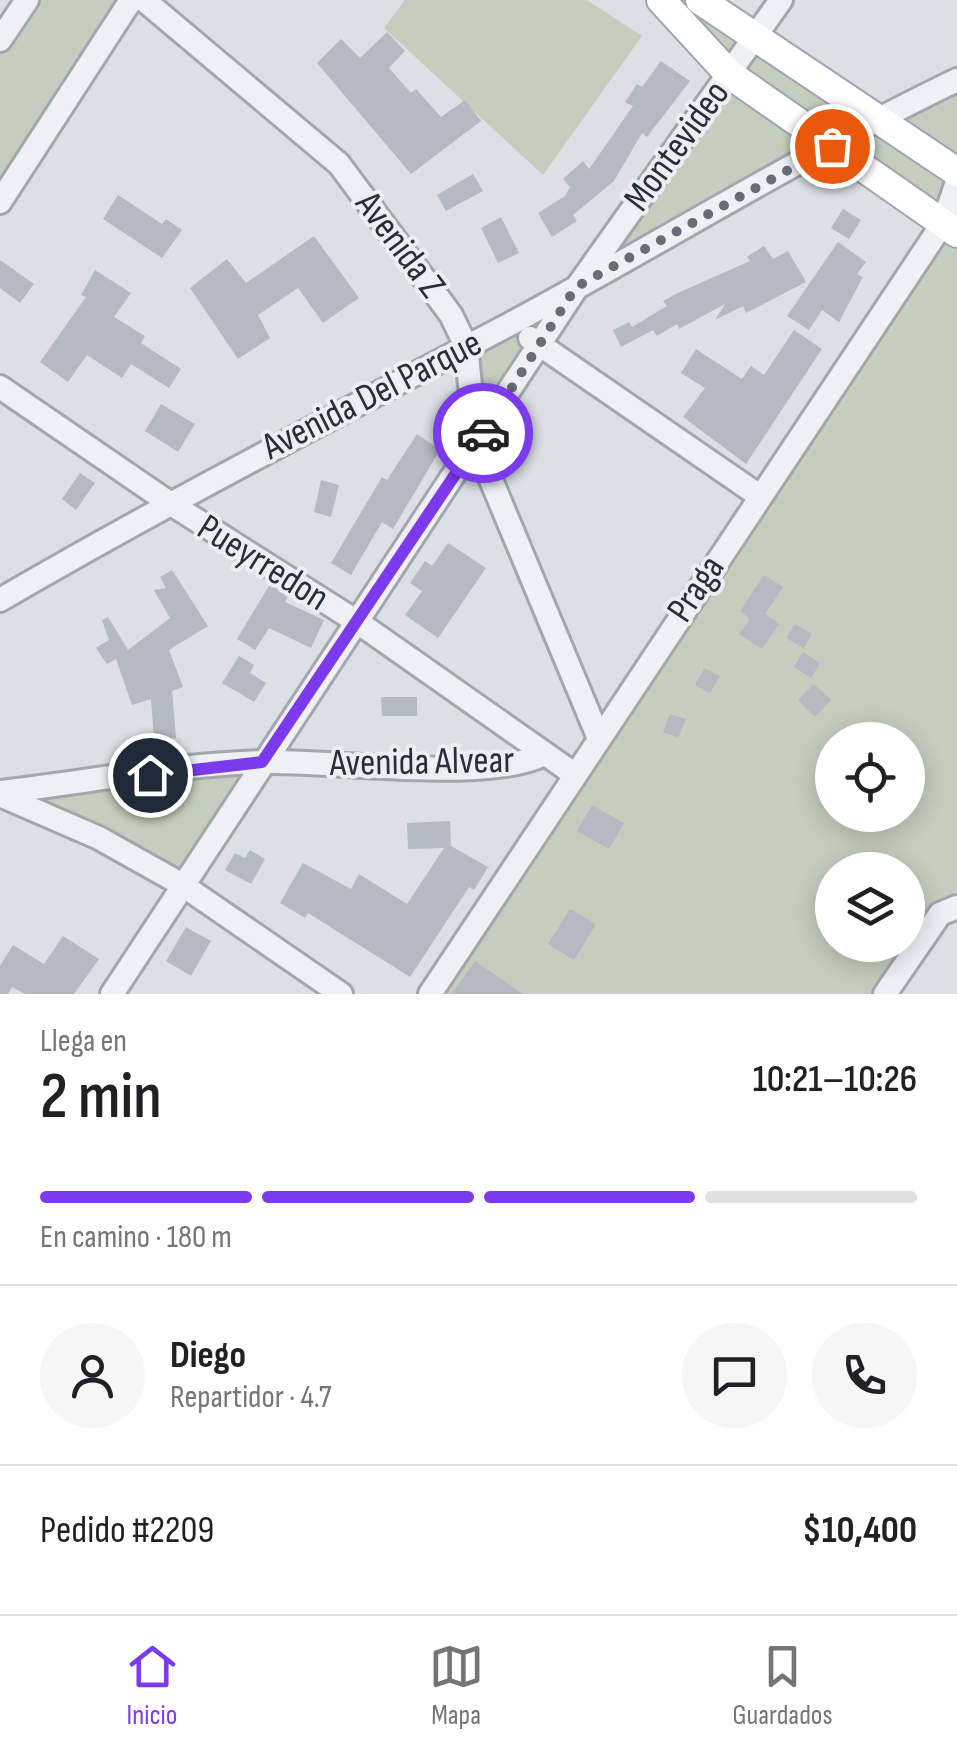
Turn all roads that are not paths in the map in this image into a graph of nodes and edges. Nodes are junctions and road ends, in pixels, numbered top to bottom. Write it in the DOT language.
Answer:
graph roads {
  1 [pos="27,0"];
  2 [pos="131,0"];
  3 [pos="144,0"];
  4 [pos="661,0"];
  5 [pos="700,0"];
  6 [pos="781,0"];
  7 [pos="756,37"];
  8 [pos="0,40"];
  9 [pos="728,74"];
  10 [pos="957,80"];
  11 [pos="878,118"];
  12 [pos="832,146"];
  13 [pos="957,172"];
  14 [pos="957,182"];
  15 [pos="0,202"];
  16 [pos="950,228"];
  17 [pos="576,287"];
  18 [pos="512,322"];
  19 [pos="466,346"];
  20 [pos="539,346"];
  21 [pos="0,387"];
  22 [pos="476,444"];
  23 [pos="758,495"];
  24 [pos="168,502"];
  25 [pos="0,600"];
  26 [pos="359,624"];
  27 [pos="598,736"];
  28 [pos="544,754"];
  29 [pos="262,762"];
  30 [pos="574,774"];
  31 [pos="0,794"];
  32 [pos="182,884"];
  33 [pos="948,910"];
  34 [pos="112,994"];
  35 [pos="341,994"];
  36 [pos="430,994"];
  37 [pos="886,994"];
  1 -- 8 [label="street"];
  2 -- 15 [label="street"];
  3 -- 19 [label="street, Avenida Z"];
  4 -- 9 [label="main road"];
  5 -- 7 [label="main road"];
  6 -- 7 [label="street, Montevideo"];
  7 -- 9 [label="street, Montevideo"];
  7 -- 11 [label="main road"];
  9 -- 12 [label="main road"];
  9 -- 17 [label="street, Montevideo"];
  10 -- 11 [label="street, Avenida Del Parque"];
  11 -- 12 [label="street, Avenida Del Parque"];
  11 -- 13 [label="main road"];
  12 -- 16 [label="main road"];
  12 -- 17 [label="street, Avenida Del Parque"];
  14 -- 16 [label="street, Praga"];
  16 -- 23 [label="street, Praga"];
  17 -- 18 [label="street, Avenida Del Parque"];
  17 -- 20 [label="street, Montevideo"];
  18 -- 19 [label="street, Avenida Del Parque"];
  18 -- 20 [label="street"];
  19 -- 22 [label="street, Avenida Z"];
  19 -- 24 [label="street, Avenida Del Parque"];
  20 -- 22 [label="street, Montevideo"];
  20 -- 23 [label="street"];
  21 -- 24 [label="street, Pueyrredon"];
  22 -- 26 [label="street, Montevideo"];
  22 -- 27 [label="street, Avenida Z"];
  23 -- 27 [label="street, Praga"];
  24 -- 25 [label="street, Avenida Del Parque"];
  24 -- 26 [label="street, Pueyrredon"];
  26 -- 28 [label="street, Pueyrredon"];
  26 -- 29 [label="street, Montevideo"];
  27 -- 30 [label="street, Praga"];
  28 -- 29 [label="street, Avenida Alvear"];
  28 -- 30 [label="street, Pueyrredon"];
  29 -- 31 [label="street, Avenida Alvear"];
  29 -- 32 [label="street, Montevideo"];
  30 -- 36 [label="street, Praga"];
  31 -- 32 [label="street"];
  32 -- 34 [label="street, Montevideo"];
  32 -- 35 [label="street"];
  33 -- 37 [label="street"];
}
